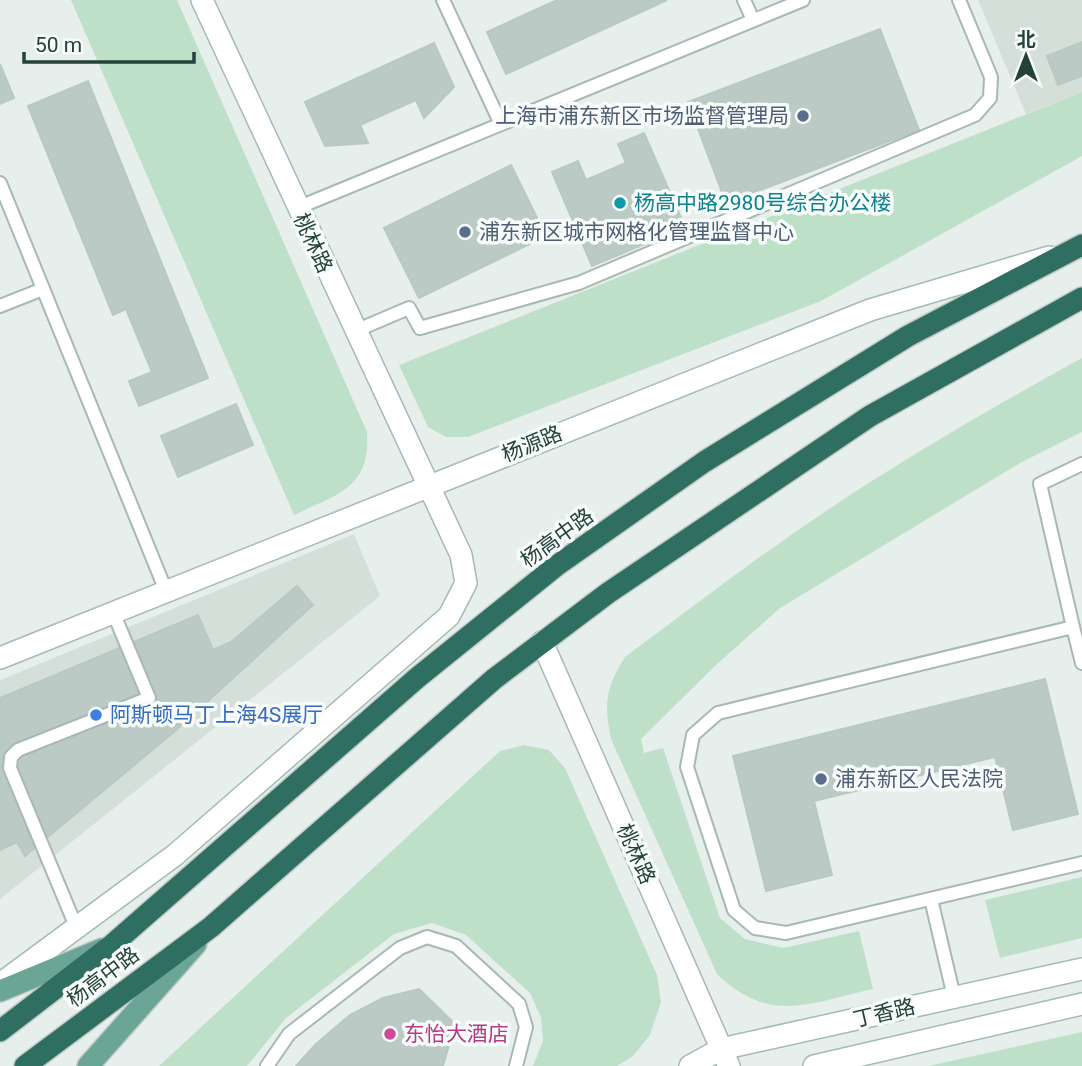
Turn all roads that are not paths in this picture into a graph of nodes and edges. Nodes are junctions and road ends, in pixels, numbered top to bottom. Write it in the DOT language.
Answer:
graph roads {
  1 [pos="202,0"];
  2 [pos="443,0"];
  3 [pos="744,0"];
  4 [pos="803,0"];
  5 [pos="959,0"];
  6 [pos="753,20"];
  7 [pos="500,122"];
  8 [pos="0,183"];
  9 [pos="297,208"];
  10 [pos="1077,247"];
  11 [pos="43,289"];
  12 [pos="1082,298"];
  13 [pos="0,306"];
  14 [pos="355,331"];
  15 [pos="1082,464"];
  16 [pos="428,484"];
  17 [pos="166,591"];
  18 [pos="113,612"];
  19 [pos="1073,626"];
  20 [pos="542,642"];
  21 [pos="0,658"];
  22 [pos="1082,663"];
  23 [pos="1082,863"];
  24 [pos="931,899"];
  25 [pos="211,927"];
  26 [pos="77,929"];
  27 [pos="113,944"];
  28 [pos="1082,969"];
  29 [pos="0,984"];
  30 [pos="0,991"];
  31 [pos="954,997"];
  32 [pos="1082,1004"];
  33 [pos="0,1031"];
  34 [pos="725,1058"];
  35 [pos="25,1066"];
  36 [pos="88,1066"];
  37 [pos="267,1066"];
  38 [pos="516,1066"];
  39 [pos="690,1066"];
  40 [pos="814,1066"];
  1 -- 9 [label="street, 桃林路"];
  2 -- 7 [label="lane"];
  3 -- 6 [label="lane"];
  4 -- 6 [label="lane"];
  5 -- 14 [label="lane"];
  6 -- 7 [label="lane"];
  7 -- 9 [label="lane"];
  8 -- 11 [label="lane"];
  9 -- 14 [label="street, 桃林路"];
  10 -- 16 [label="street, 杨源路"];
  10 -- 27 [label="highway, 杨高中路"];
  11 -- 13 [label="lane"];
  11 -- 17 [label="lane"];
  12 -- 20 [label="highway, 杨高中路"];
  14 -- 16 [label="street, 桃林路"];
  15 -- 19 [label="lane"];
  16 -- 17 [label="street, 杨源路"];
  16 -- 26 [label="street, 桃林路"];
  17 -- 18 [label="street, 杨源路"];
  18 -- 21 [label="street, 杨源路"];
  18 -- 26 [label="lane"];
  19 -- 22 [label="lane"];
  19 -- 24 [label="lane"];
  20 -- 25 [label="highway, 杨高中路"];
  20 -- 34 [label="street, 桃林路"];
  23 -- 24 [label="lane"];
  24 -- 31 [label="lane"];
  25 -- 35 [label="highway, 杨高中路"];
  25 -- 36 [label="main road, 杨高中路"];
  26 -- 29 [label="street, 桃林路"];
  27 -- 30 [label="main road, 杨高中路"];
  27 -- 33 [label="highway, 杨高中路"];
  28 -- 31 [label="street, 丁香路"];
  31 -- 34 [label="street, 丁香路"];
  32 -- 40 [label="street, 丁香路"];
  34 -- 39 [label="street, 丁香路"];
  37 -- 38 [label="lane"];
}
